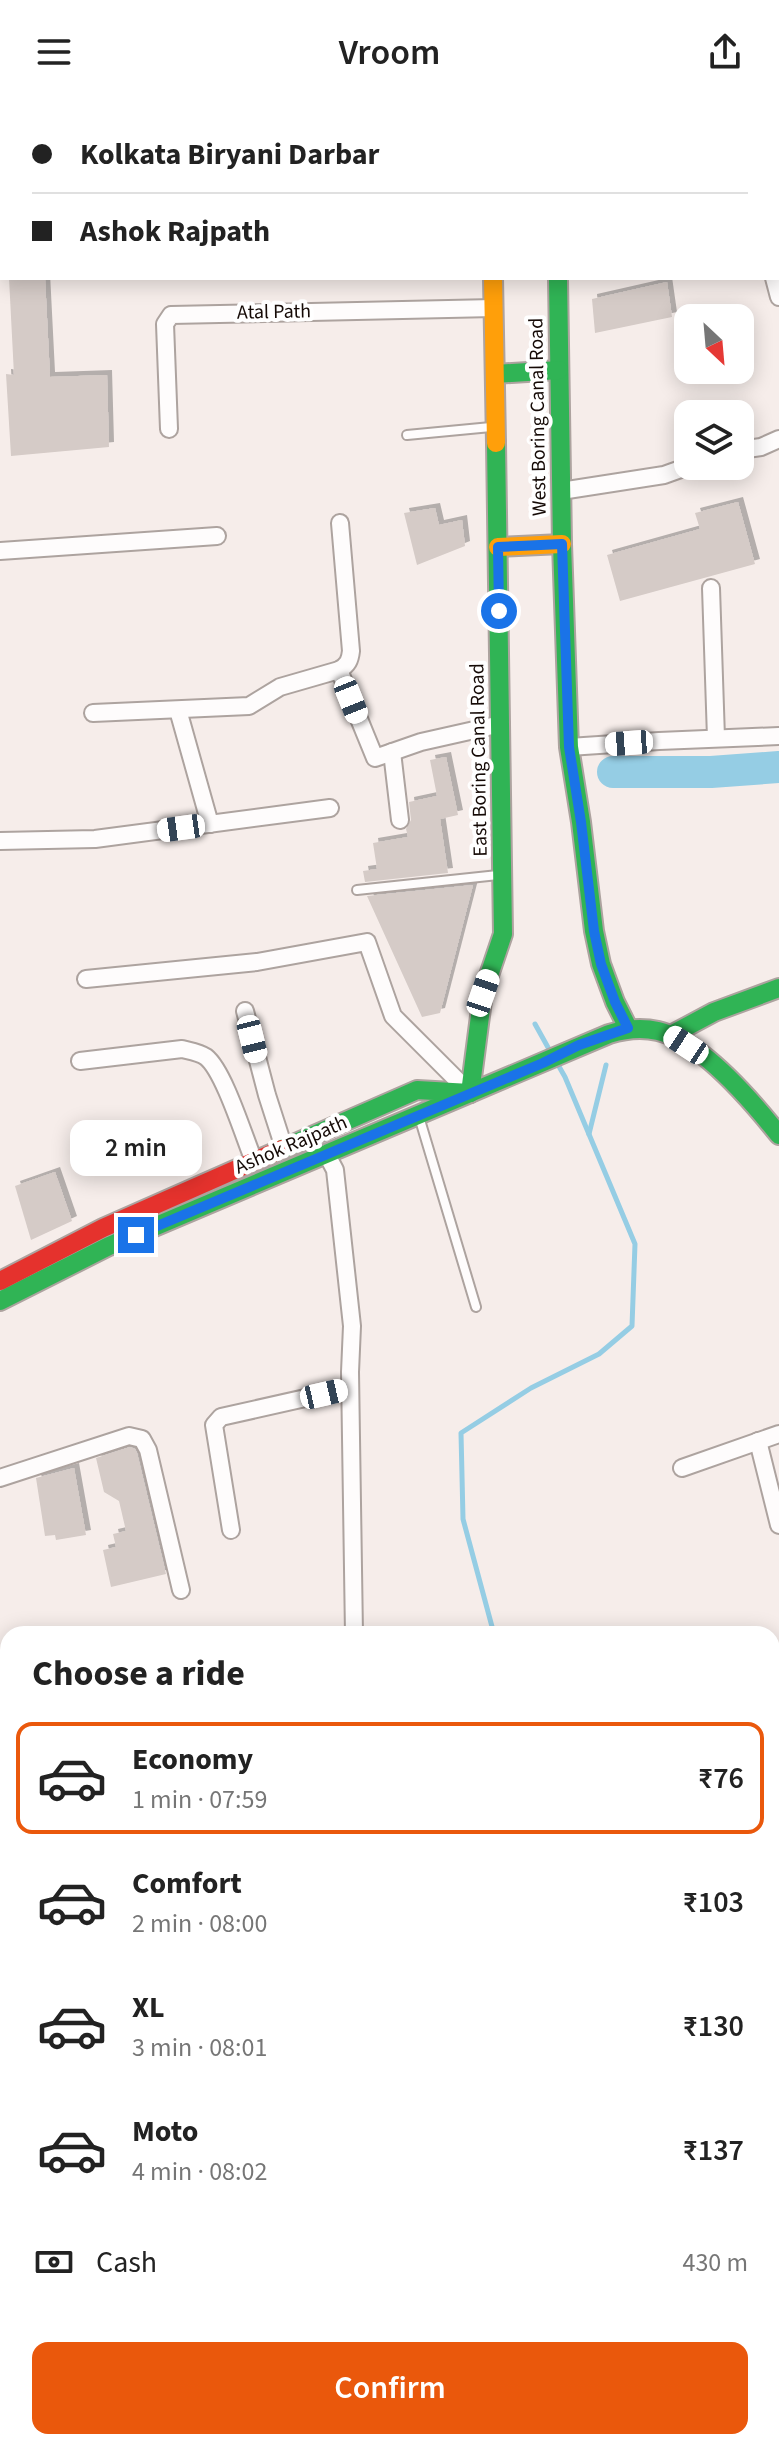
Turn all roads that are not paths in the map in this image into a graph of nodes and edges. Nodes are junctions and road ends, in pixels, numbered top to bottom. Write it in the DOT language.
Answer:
graph roads {
  1 [pos="493,280"];
  2 [pos="558,280"];
  3 [pos="494,308"];
  4 [pos="559,370"];
  5 [pos="495,374"];
  6 [pos="496,427"];
  7 [pos="169,429"];
  8 [pos="407,435"];
  9 [pos="779,439"];
  10 [pos="754,448"];
  11 [pos="674,471"];
  12 [pos="561,491"];
  13 [pos="340,523"];
  14 [pos="217,536"];
  15 [pos="562,544"];
  16 [pos="498,547"];
  17 [pos="0,551"];
  18 [pos="711,588"];
  19 [pos="339,670"];
  20 [pos="178,710"];
  21 [pos="93,713"];
  22 [pos="501,724"];
  23 [pos="779,736"];
  24 [pos="716,738"];
  25 [pos="569,747"];
  26 [pos="392,752"];
  27 [pos="330,808"];
  28 [pos="400,820"];
  29 [pos="210,824"];
  30 [pos="0,841"];
  31 [pos="502,874"];
  32 [pos="357,890"];
  33 [pos="86,979"];
  34 [pos="779,988"];
  35 [pos="245,1011"];
  36 [pos="628,1028"];
  37 [pos="671,1035"];
  38 [pos="80,1061"];
  39 [pos="470,1093"];
  40 [pos="418,1115"];
  41 [pos="779,1135"];
  42 [pos="284,1148"];
  43 [pos="326,1153"];
  44 [pos="254,1161"];
  45 [pos="0,1281"];
  46 [pos="0,1301"];
  47 [pos="476,1307"];
  48 [pos="350,1388"];
  49 [pos="779,1434"];
  50 [pos="758,1441"];
  51 [pos="682,1468"];
  52 [pos="0,1478"];
  53 [pos="779,1525"];
  54 [pos="231,1530"];
  55 [pos="181,1590"];
  56 [pos="354,1626"];
  1 -- 3 [label="main road, East Boring Canal Road"];
  2 -- 4 [label="main road, West Boring Canal Road"];
  3 -- 5 [label="main road, East Boring Canal Road"];
  3 -- 7 [label="street, Atal Path"];
  4 -- 5 [label="main road"];
  4 -- 12 [label="main road, West Boring Canal Road"];
  5 -- 6 [label="main road, East Boring Canal Road"];
  6 -- 8 [label="lane"];
  6 -- 16 [label="main road, East Boring Canal Road"];
  9 -- 10 [label="street"];
  11 -- 12 [label="street"];
  12 -- 15 [label="main road, West Boring Canal Road"];
  13 -- 19 [label="street"];
  14 -- 17 [label="street"];
  15 -- 16 [label="main road"];
  15 -- 25 [label="main road, West Boring Canal Road"];
  16 -- 22 [label="main road, East Boring Canal Road"];
  18 -- 24 [label="street"];
  19 -- 20 [label="street"];
  19 -- 26 [label="street"];
  20 -- 21 [label="street"];
  20 -- 29 [label="street"];
  22 -- 26 [label="street"];
  22 -- 31 [label="main road, East Boring Canal Road"];
  23 -- 24 [label="street"];
  24 -- 25 [label="street"];
  25 -- 36 [label="main road, West Boring Canal Road"];
  26 -- 28 [label="street"];
  27 -- 29 [label="street"];
  29 -- 30 [label="street"];
  31 -- 32 [label="lane"];
  31 -- 39 [label="main road, East Boring Canal Road"];
  33 -- 39 [label="street"];
  34 -- 37 [label="main road"];
  35 -- 42 [label="street"];
  36 -- 37 [label="main road, Ashok Rajpath"];
  36 -- 39 [label="main road, Ashok Rajpath"];
  37 -- 41 [label="main road, Ashok Rajpath"];
  38 -- 44 [label="street"];
  39 -- 40 [label="main road, Ashok Rajpath"];
  39 -- 42 [label="main road, Ashok Rajpath"];
  40 -- 43 [label="main road, Ashok Rajpath"];
  40 -- 47 [label="lane"];
  42 -- 44 [label="main road, Ashok Rajpath"];
  43 -- 46 [label="main road, Ashok Rajpath"];
  43 -- 48 [label="street"];
  44 -- 45 [label="main road, Ashok Rajpath"];
  48 -- 54 [label="street"];
  48 -- 56 [label="street"];
  49 -- 50 [label="street"];
  50 -- 51 [label="street"];
  50 -- 53 [label="street"];
  52 -- 55 [label="street"];
}
